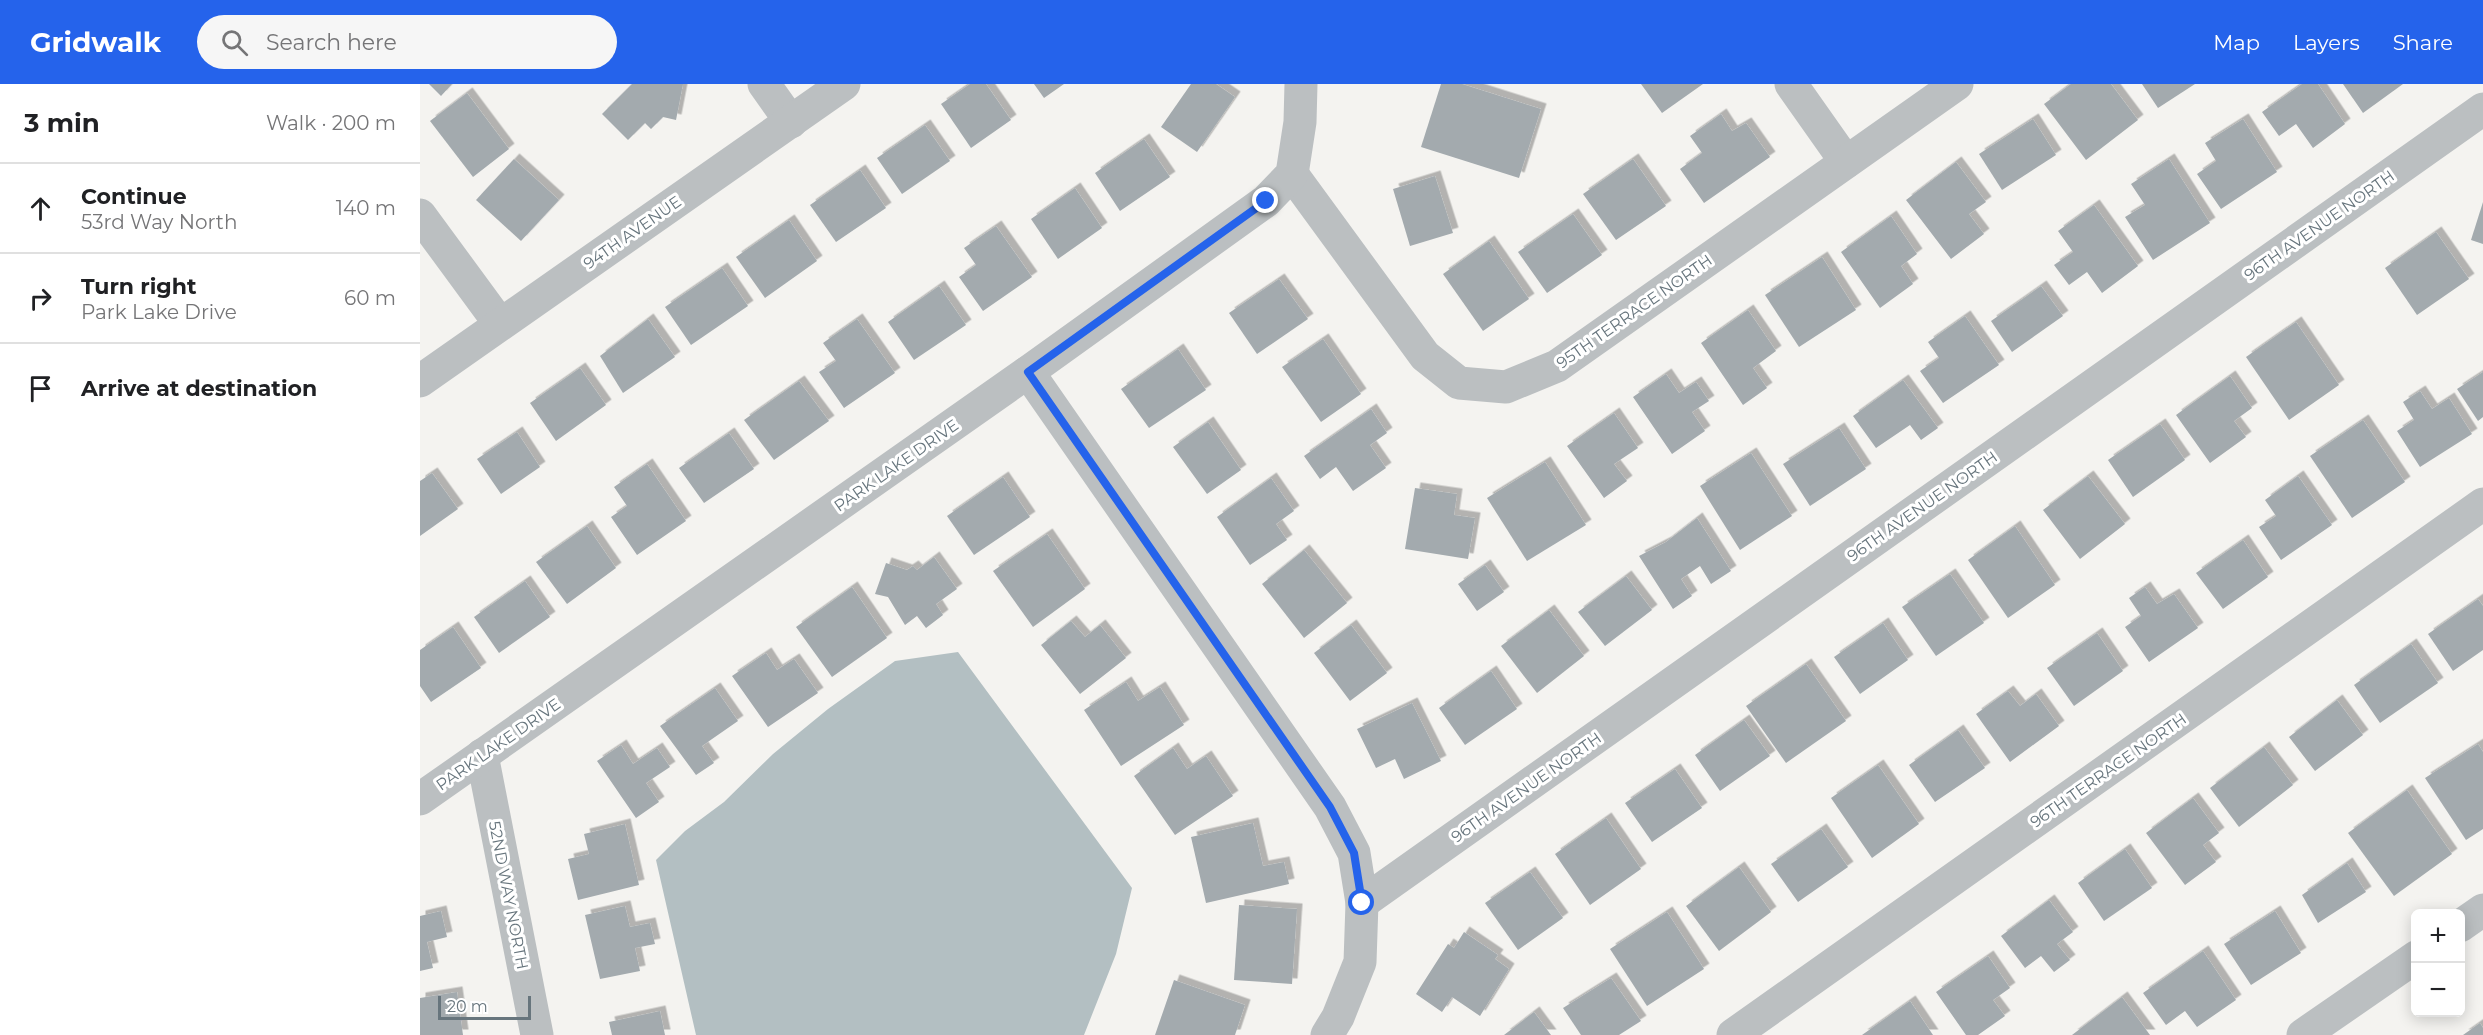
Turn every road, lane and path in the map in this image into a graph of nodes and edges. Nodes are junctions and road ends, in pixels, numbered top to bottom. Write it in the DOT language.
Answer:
graph roads {
  1 [pos="765,84"];
  2 [pos="844,84"];
  3 [pos="1300,84"];
  4 [pos="1791,84"];
  5 [pos="1957,84"];
  6 [pos="2483,109"];
  7 [pos="791,122"];
  8 [pos="1846,162"];
  9 [pos="1292,174"];
  10 [pos="420,215"];
  11 [pos="500,324"];
  12 [pos="1028,372"];
  13 [pos="420,381"];
  14 [pos="2483,504"];
  15 [pos="482,755"];
  16 [pos="420,799"];
  17 [pos="1362,903"];
  18 [pos="2483,910"];
  19 [pos="2465,923"];
  20 [pos="2411,960"];
  21 [pos="2321,1030"];
  22 [pos="537,1035"];
  23 [pos="1327,1035"];
  24 [pos="1733,1035"];
  1 -- 7 [label="street"];
  2 -- 7 [label="street, 94TH AVENUE"];
  3 -- 9 [label="street"];
  4 -- 8 [label="street"];
  5 -- 8 [label="street, 95TH TERRACE NORTH"];
  6 -- 17 [label="street, 96TH AVENUE NORTH"];
  7 -- 11 [label="street, 94TH AVENUE"];
  8 -- 9 [label="street, 95TH TERRACE NORTH"];
  9 -- 12 [label="street, PARK LAKE DRIVE"];
  10 -- 11 [label="street"];
  11 -- 13 [label="street, 94TH AVENUE"];
  12 -- 15 [label="street, PARK LAKE DRIVE"];
  12 -- 17 [label="street"];
  14 -- 24 [label="street, 96TH TERRACE NORTH"];
  15 -- 16 [label="street, PARK LAKE DRIVE"];
  15 -- 22 [label="street, 52ND WAY NORTH"];
  17 -- 23 [label="street"];
  18 -- 19 [label="street"];
  20 -- 21 [label="street"];
}
